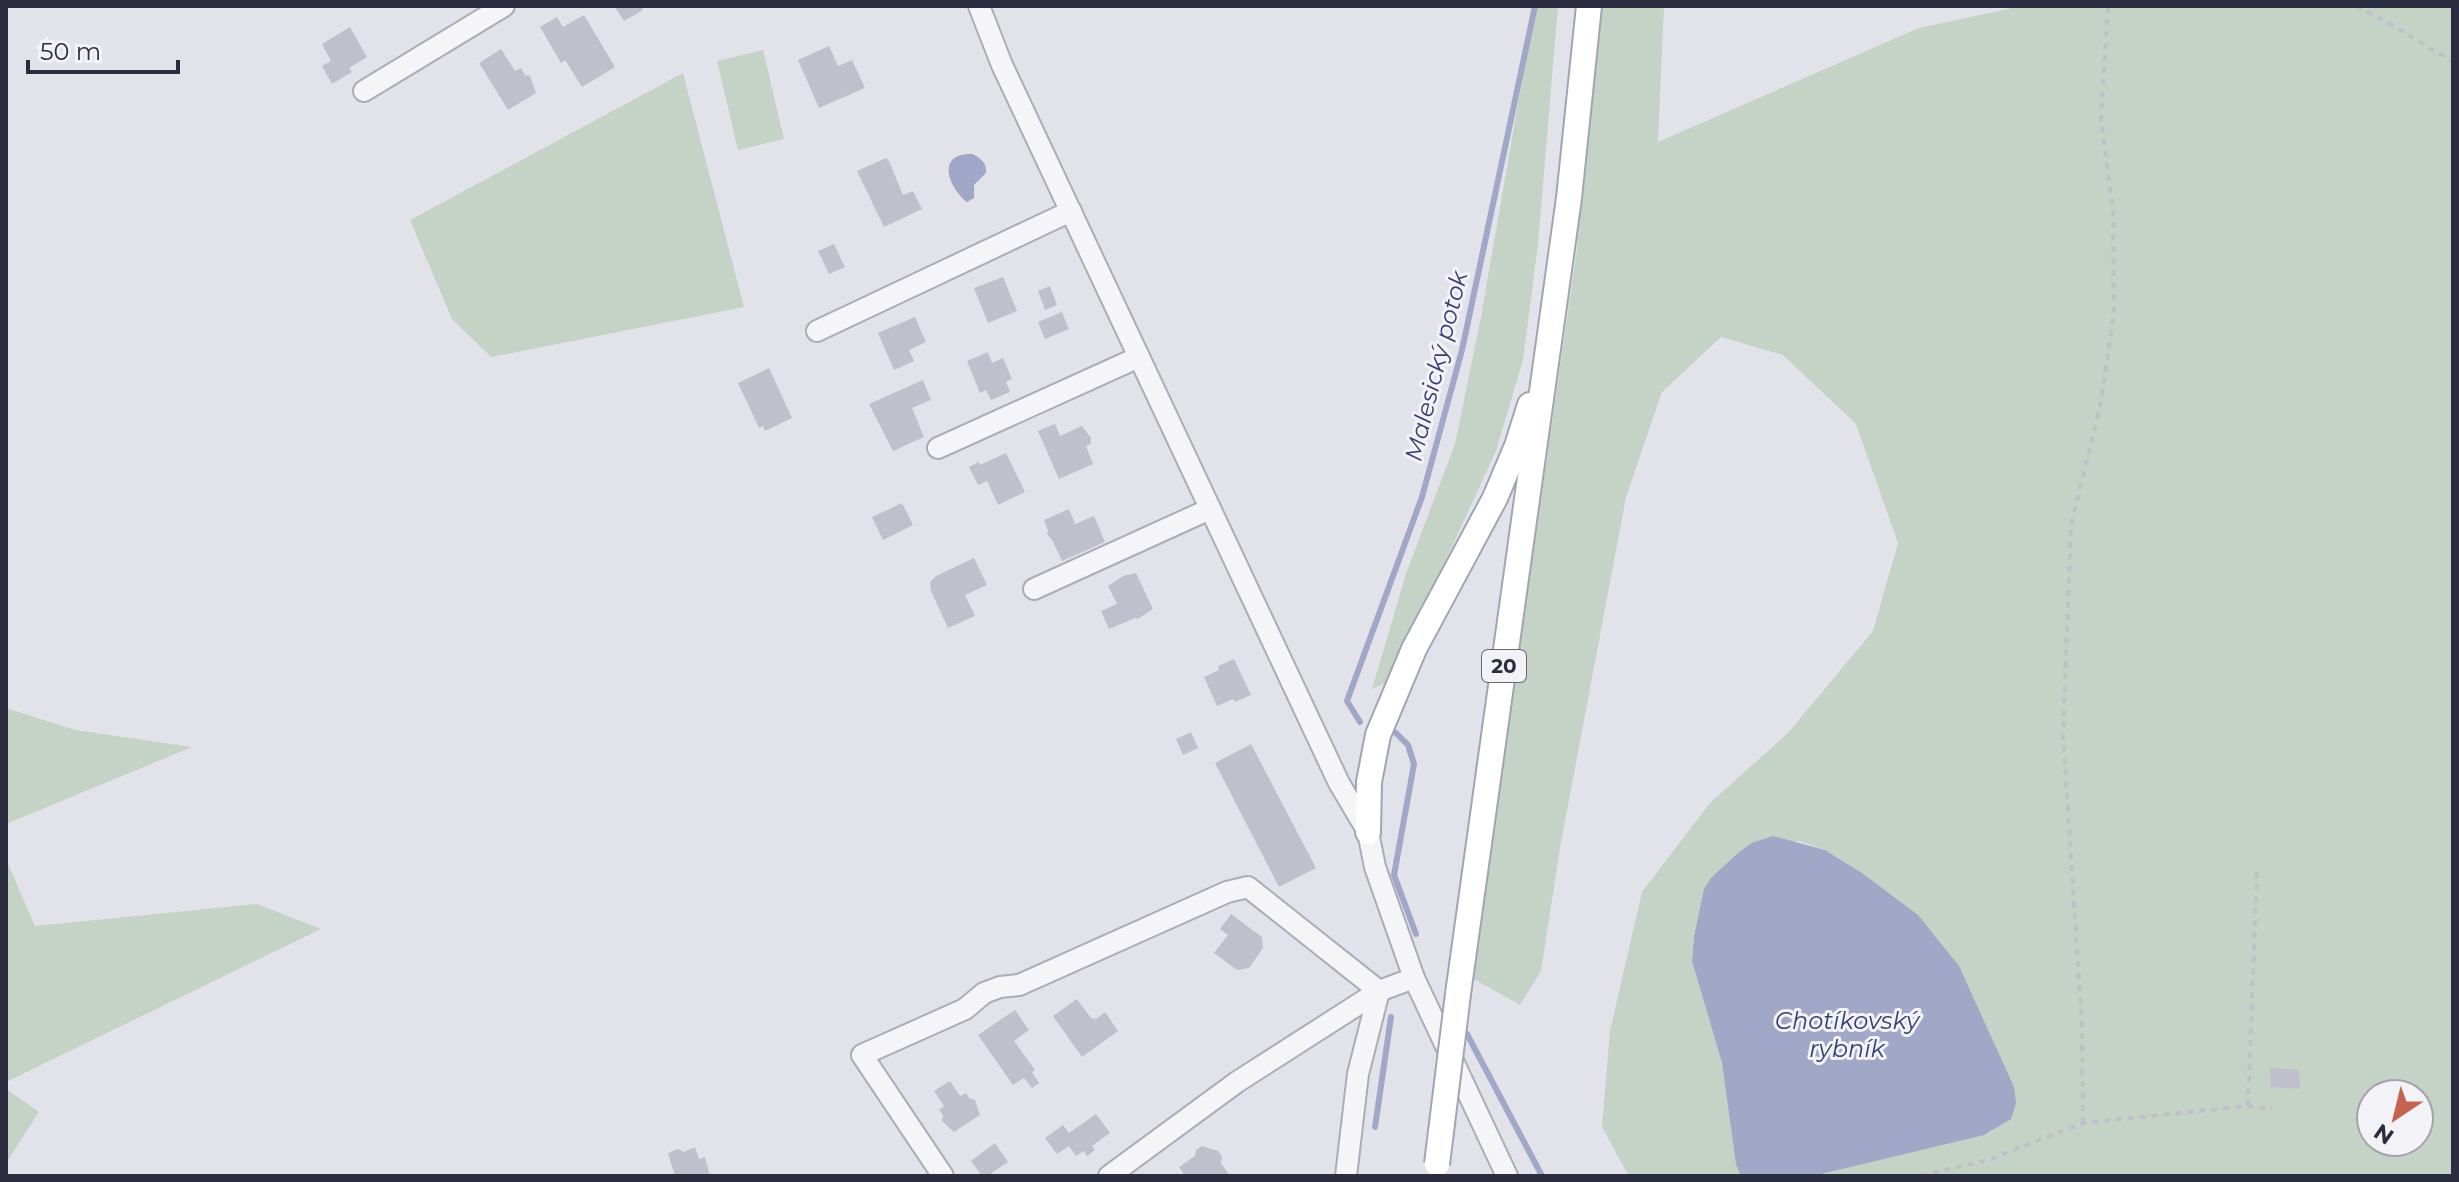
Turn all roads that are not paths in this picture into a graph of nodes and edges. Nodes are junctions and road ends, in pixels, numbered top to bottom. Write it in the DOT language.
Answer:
graph roads {
  1 [pos="504,6"];
  2 [pos="979,6"];
  3 [pos="1589,6"];
  4 [pos="364,91"];
  5 [pos="1071,211"];
  6 [pos="817,331"];
  7 [pos="1551,338"];
  8 [pos="1139,357"];
  9 [pos="938,448"];
  10 [pos="1210,509"];
  11 [pos="1034,589"];
  12 [pos="1368,832"];
  13 [pos="1414,978"];
  14 [pos="1379,991"];
  15 [pos="1436,1170"];
  16 [pos="943,1176"];
  17 [pos="1109,1176"];
  18 [pos="1346,1176"];
  19 [pos="1507,1176"];
  1 -- 4 [label="street"];
  2 -- 5 [label="street"];
  3 -- 7 [label="main road, 20"];
  5 -- 6 [label="street"];
  5 -- 8 [label="street"];
  7 -- 12 [label="main road"];
  7 -- 15 [label="main road, 20, bridge"];
  8 -- 9 [label="street"];
  8 -- 10 [label="street"];
  10 -- 11 [label="street"];
  10 -- 12 [label="street"];
  12 -- 13 [label="street"];
  13 -- 14 [label="street"];
  13 -- 19 [label="street"];
  14 -- 16 [label="street"];
  14 -- 17 [label="street"];
  14 -- 18 [label="street"];
}
